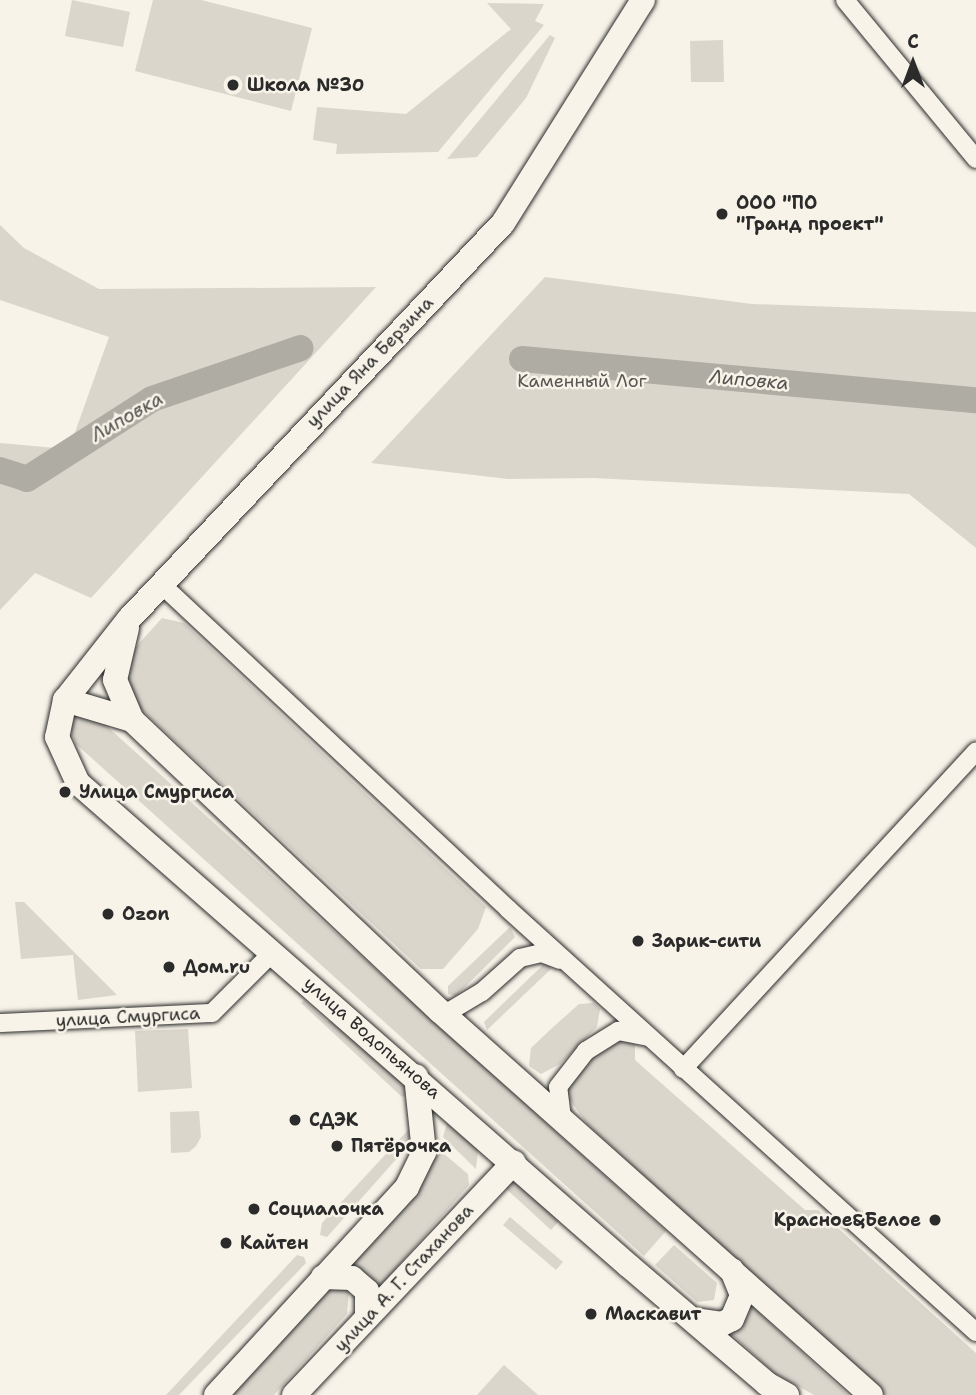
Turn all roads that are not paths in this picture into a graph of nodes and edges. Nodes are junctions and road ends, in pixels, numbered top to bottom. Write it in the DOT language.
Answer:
graph roads {
  1 [pos="643,0"];
  2 [pos="845,0"];
  3 [pos="976,159"];
  4 [pos="161,584"];
  5 [pos="130,619"];
  6 [pos="65,700"];
  7 [pos="132,720"];
  8 [pos="976,751"];
  9 [pos="273,952"];
  10 [pos="572,967"];
  11 [pos="440,1011"];
  12 [pos="0,1023"];
  13 [pos="649,1037"];
  14 [pos="683,1069"];
  15 [pos="416,1076"];
  16 [pos="562,1118"];
  17 [pos="514,1162"];
  18 [pos="732,1269"];
  19 [pos="323,1278"];
  20 [pos="366,1316"];
  21 [pos="694,1320"];
  22 [pos="976,1332"];
  23 [pos="777,1391"];
  24 [pos="216,1395"];
  25 [pos="294,1395"];
  26 [pos="871,1395"];
  1 -- 4 [label="main road, улица Яна Берзина"];
  2 -- 3 [label="street"];
  4 -- 5 [label="main road, улица Яна Берзина"];
  4 -- 10 [label="street"];
  5 -- 6 [label="main road, улица Яна Берзина"];
  5 -- 7 [label="main road"];
  6 -- 7 [label="main road"];
  6 -- 9 [label="main road, улица Водопьянова"];
  7 -- 11 [label="main road"];
  8 -- 14 [label="street"];
  9 -- 12 [label="street, улица Смургиса"];
  9 -- 15 [label="main road, улица Водопьянова"];
  10 -- 11 [label="street"];
  10 -- 13 [label="street"];
  11 -- 16 [label="main road"];
  13 -- 14 [label="street"];
  13 -- 16 [label="street"];
  14 -- 22 [label="street"];
  15 -- 17 [label="main road, улица Водопьянова"];
  15 -- 19 [label="main road"];
  16 -- 18 [label="main road"];
  17 -- 20 [label="main road, улица А. Г. Стаханова"];
  17 -- 21 [label="main road, улица Водопьянова"];
  18 -- 21 [label="main road"];
  18 -- 26 [label="main road"];
  19 -- 20 [label="main road"];
  19 -- 24 [label="main road"];
  20 -- 25 [label="main road, улица А. Г. Стаханова"];
  21 -- 23 [label="main road, улица Водопьянова"];
}
